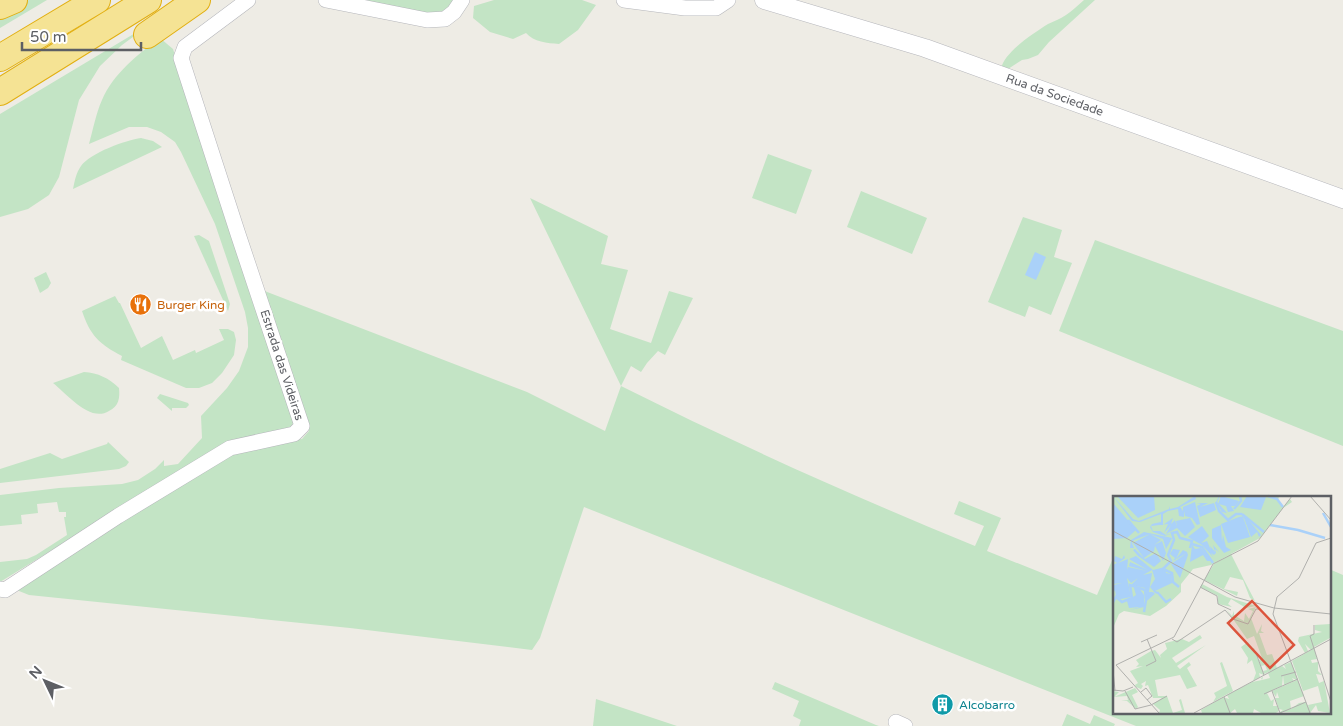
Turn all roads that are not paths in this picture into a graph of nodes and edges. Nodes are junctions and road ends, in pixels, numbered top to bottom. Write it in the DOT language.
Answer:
graph roads {
  1 [pos="14,0"];
  2 [pos="97,0"];
  3 [pos="148,0"];
  4 [pos="197,0"];
  5 [pos="248,0"];
  6 [pos="326,0"];
  7 [pos="462,0"];
  8 [pos="624,0"];
  9 [pos="728,0"];
  10 [pos="764,0"];
  11 [pos="0,6"];
  12 [pos="148,35"];
  13 [pos="0,58"];
  14 [pos="0,92"];
  15 [pos="1343,200"];
  16 [pos="0,589"];
  1 -- 11 [label="highway"];
  2 -- 13 [label="highway"];
  3 -- 14 [label="highway"];
  4 -- 12 [label="highway"];
  5 -- 16 [label="street, Estrada das Videiras"];
  6 -- 7 [label="street"];
  8 -- 9 [label="street"];
  10 -- 15 [label="street, Rua da Sociedade"];
}
